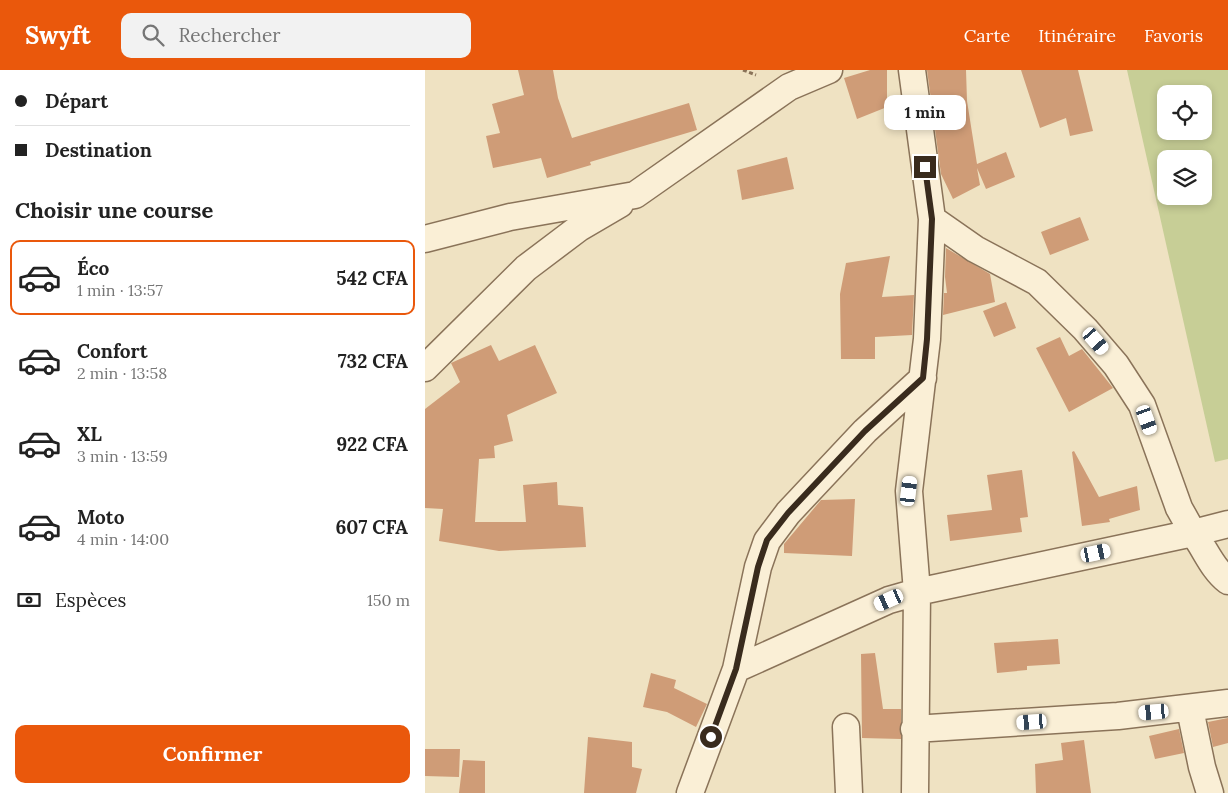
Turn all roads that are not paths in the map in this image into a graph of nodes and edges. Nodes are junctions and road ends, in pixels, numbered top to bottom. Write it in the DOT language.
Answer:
graph roads {
  1 [pos="829,70"];
  2 [pos="912,70"];
  3 [pos="635,196"];
  4 [pos="932,219"];
  5 [pos="425,239"];
  6 [pos="425,368"];
  7 [pos="923,378"];
  8 [pos="1228,524"];
  9 [pos="1193,533"];
  10 [pos="1228,581"];
  11 [pos="917,592"];
  12 [pos="736,669"];
  13 [pos="1228,703"];
  14 [pos="1190,709"];
  15 [pos="846,727"];
  16 [pos="914,729"];
  17 [pos="690,793"];
  18 [pos="849,793"];
  19 [pos="915,793"];
  20 [pos="1210,793"];
  1 -- 3 [label="street"];
  2 -- 4 [label="street"];
  3 -- 5 [label="street"];
  3 -- 6 [label="street"];
  4 -- 7 [label="street"];
  4 -- 9 [label="street"];
  7 -- 11 [label="street"];
  7 -- 12 [label="street"];
  8 -- 9 [label="street"];
  9 -- 10 [label="street"];
  9 -- 11 [label="street"];
  11 -- 12 [label="street"];
  11 -- 16 [label="street"];
  12 -- 17 [label="street"];
  13 -- 14 [label="street"];
  14 -- 16 [label="street"];
  14 -- 20 [label="street"];
  15 -- 18 [label="street"];
  16 -- 19 [label="street"];
}
